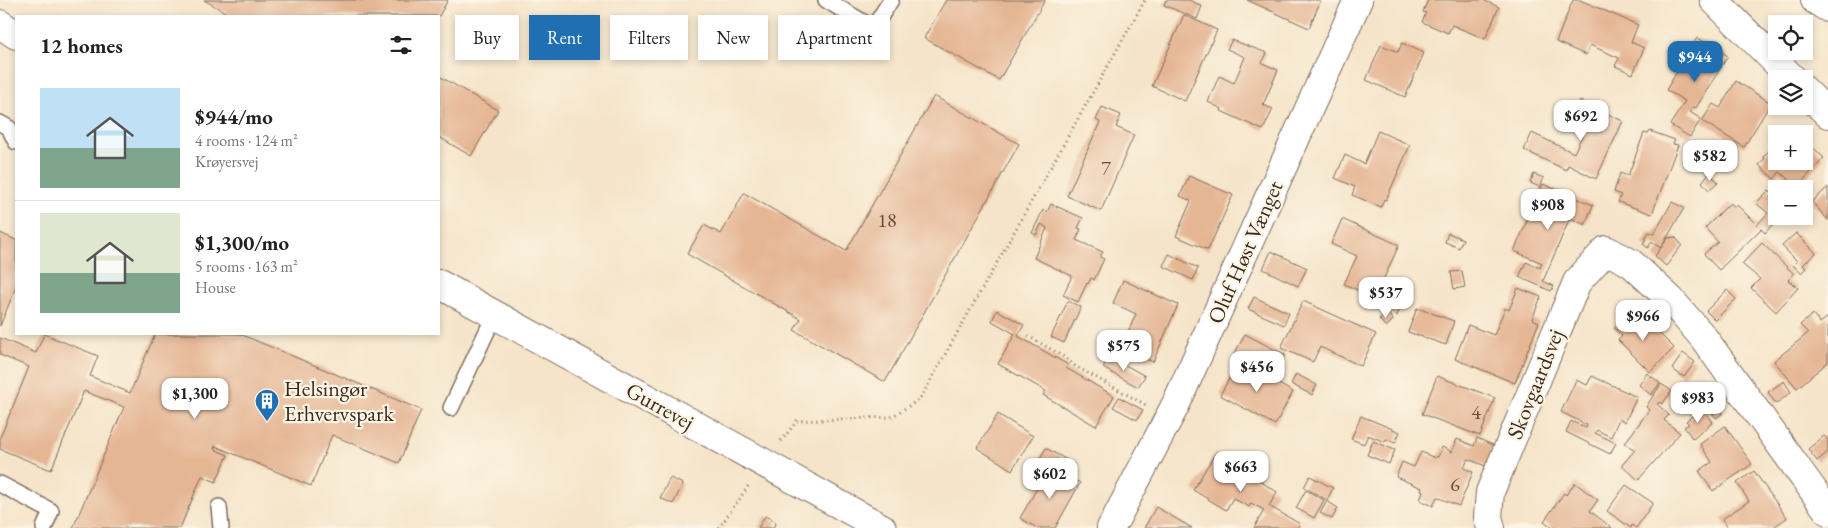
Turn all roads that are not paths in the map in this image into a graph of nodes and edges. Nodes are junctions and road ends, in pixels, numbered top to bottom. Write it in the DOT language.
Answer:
graph roads {
  1 [pos="826,0"];
  2 [pos="891,0"];
  3 [pos="1358,0"];
  4 [pos="1714,0"];
  5 [pos="1816,0"];
  6 [pos="1828,8"];
  7 [pos="0,24"];
  8 [pos="15,34"];
  9 [pos="1784,70"];
  10 [pos="1813,99"];
  11 [pos="1828,114"];
  12 [pos="0,123"];
  13 [pos="15,140"];
  14 [pos="440,285"];
  15 [pos="496,314"];
  16 [pos="451,408"];
  17 [pos="0,484"];
  18 [pos="219,507"];
  19 [pos="1828,511"];
  20 [pos="44,528"];
  21 [pos="221,528"];
  22 [pos="882,528"];
  23 [pos="1111,528"];
  24 [pos="1491,528"];
  1 -- 2 [label="lane"];
  3 -- 23 [label="street, Oluf Høst Vænget"];
  4 -- 9 [label="street"];
  5 -- 6 [label="street"];
  7 -- 8 [label="street"];
  10 -- 11 [label="street"];
  12 -- 13 [label="lane"];
  14 -- 15 [label="street, Gurrevej"];
  15 -- 16 [label="lane"];
  15 -- 22 [label="street, Gurrevej"];
  17 -- 20 [label="lane"];
  18 -- 21 [label="lane"];
  19 -- 24 [label="street, Skovgaardsvej"];
}
